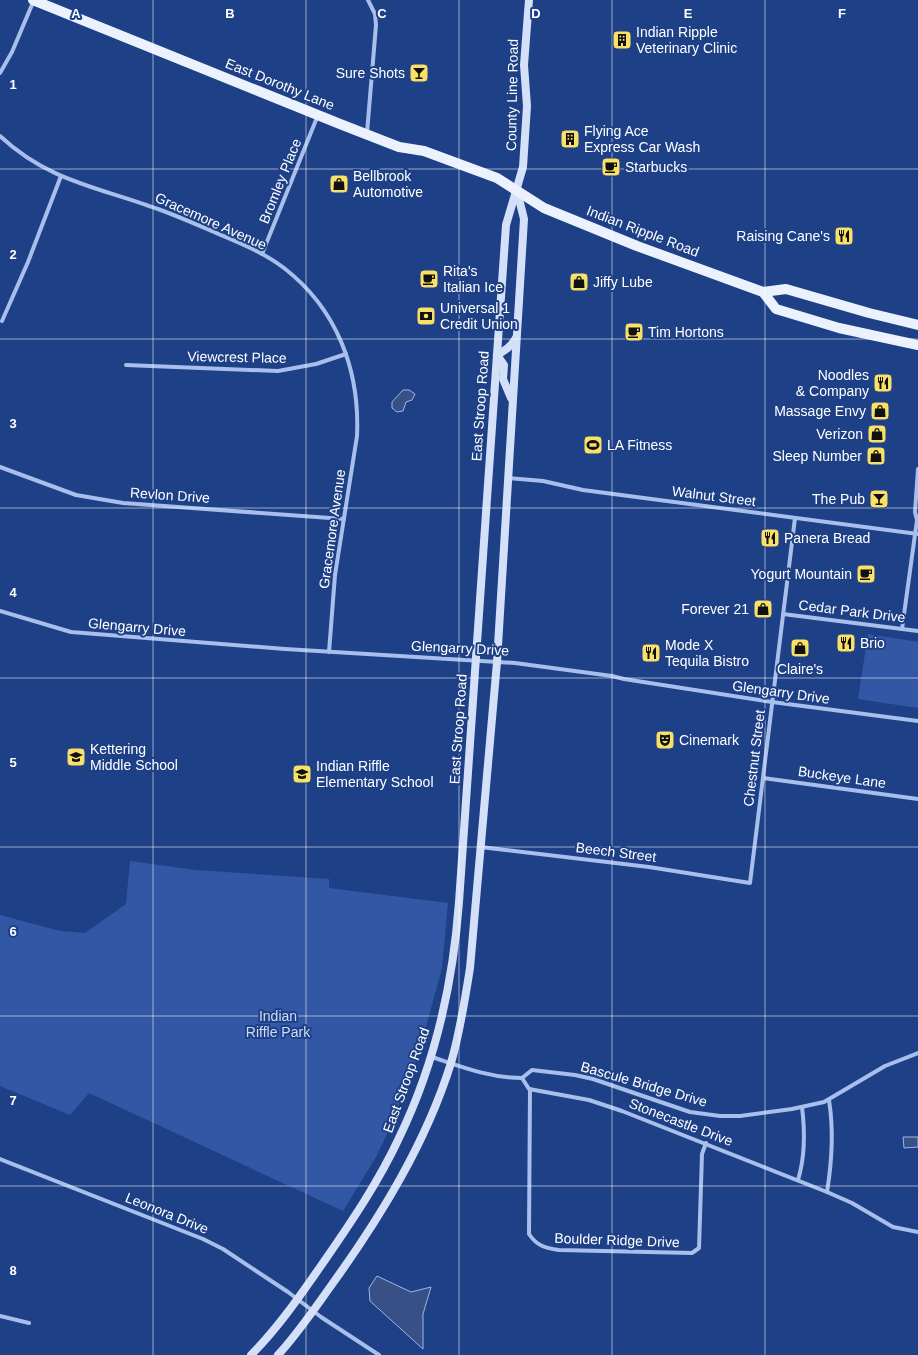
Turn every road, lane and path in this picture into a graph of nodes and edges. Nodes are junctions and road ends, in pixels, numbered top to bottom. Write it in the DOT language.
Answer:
graph roads {
  1 [pos="33,0"];
  2 [pos="368,0"];
  3 [pos="529,0"];
  4 [pos="0,73"];
  5 [pos="318,115"];
  6 [pos="367,134"];
  7 [pos="0,136"];
  8 [pos="60,176"];
  9 [pos="517,191"];
  10 [pos="262,254"];
  11 [pos="763,292"];
  12 [pos="2,321"];
  13 [pos="918,325"];
  14 [pos="516,337"];
  15 [pos="918,345"];
  16 [pos="346,354"];
  17 [pos="496,355"];
  18 [pos="126,365"];
  19 [pos="512,401"];
  20 [pos="0,467"];
  21 [pos="918,469"];
  22 [pos="508,478"];
  23 [pos="795,518"];
  24 [pos="344,519"];
  25 [pos="917,519"];
  26 [pos="917,534"];
  27 [pos="0,611"];
  28 [pos="783,614"];
  29 [pos="902,629"];
  30 [pos="918,631"];
  31 [pos="329,652"];
  32 [pos="476,661"];
  33 [pos="496,662"];
  34 [pos="772,702"];
  35 [pos="918,721"];
  36 [pos="762,778"];
  37 [pos="918,799"];
  38 [pos="480,847"];
  39 [pos="750,883"];
  40 [pos="918,1053"];
  41 [pos="432,1057"];
  42 [pos="450,1063"];
  43 [pos="522,1078"];
  44 [pos="530,1090"];
  45 [pos="829,1100"];
  46 [pos="802,1107"];
  47 [pos="706,1143"];
  48 [pos="0,1159"];
  49 [pos="798,1180"];
  50 [pos="827,1192"];
  51 [pos="918,1232"];
  52 [pos="297,1300"];
  53 [pos="313,1312"];
  54 [pos="0,1316"];
  55 [pos="29,1323"];
  56 [pos="251,1355"];
  57 [pos="278,1355"];
  58 [pos="379,1355"];
  1 -- 4 [label="street"];
  1 -- 5 [label="main road, East Dorothy Lane"];
  2 -- 6 [label="street"];
  3 -- 9 [label="main road, County Line Road"];
  5 -- 6 [label="main road, East Dorothy Lane"];
  5 -- 10 [label="street, Bromley Place"];
  6 -- 9 [label="main road, East Dorothy Lane"];
  7 -- 8 [label="street, Gracemore Avenue"];
  8 -- 10 [label="street, Gracemore Avenue"];
  8 -- 12 [label="street"];
  9 -- 11 [label="main road, Indian Ripple Road"];
  9 -- 14 [label="main road"];
  9 -- 17 [label="main road, East Stroop Road"];
  10 -- 16 [label="street, Gracemore Avenue"];
  11 -- 13 [label="main road, Indian Ripple Road"];
  11 -- 15 [label="main road"];
  14 -- 17 [label="main road"];
  14 -- 19 [label="main road"];
  16 -- 18 [label="street, Viewcrest Place"];
  16 -- 24 [label="street, Gracemore Avenue"];
  17 -- 19 [label="main road"];
  17 -- 32 [label="main road, East Stroop Road"];
  19 -- 22 [label="main road"];
  20 -- 24 [label="street, Revlon Drive"];
  21 -- 25 [label="street"];
  22 -- 23 [label="street, Walnut Street"];
  22 -- 33 [label="main road"];
  23 -- 26 [label="street, Walnut Street"];
  23 -- 28 [label="street, Chestnut Street"];
  24 -- 31 [label="street, Gracemore Avenue"];
  25 -- 26 [label="street"];
  26 -- 29 [label="street"];
  27 -- 31 [label="street, Glengarry Drive"];
  28 -- 29 [label="street, Cedar Park Drive"];
  28 -- 34 [label="street, Chestnut Street"];
  29 -- 30 [label="street, Cedar Park Drive"];
  31 -- 32 [label="street, Glengarry Drive"];
  32 -- 33 [label="street, Glengarry Drive"];
  32 -- 41 [label="main road, East Stroop Road"];
  33 -- 34 [label="street, Glengarry Drive"];
  33 -- 38 [label="main road"];
  34 -- 35 [label="street, Glengarry Drive"];
  34 -- 36 [label="street, Chestnut Street"];
  36 -- 37 [label="street, Buckeye Lane"];
  36 -- 39 [label="street, Chestnut Street"];
  38 -- 39 [label="street, Beech Street"];
  38 -- 42 [label="main road"];
  40 -- 45 [label="street, Bascule Bridge Drive"];
  41 -- 42 [label="street"];
  41 -- 52 [label="main road, East Stroop Road"];
  42 -- 43 [label="street"];
  42 -- 53 [label="main road"];
  43 -- 44 [label="street"];
  43 -- 46 [label="street, Bascule Bridge Drive"];
  44 -- 47 [label="street, Stonecastle Drive"];
  44 -- 47 [label="street, Boulder Ridge Drive"];
  45 -- 46 [label="street, Bascule Bridge Drive"];
  45 -- 50 [label="street"];
  46 -- 49 [label="street"];
  47 -- 49 [label="street, Stonecastle Drive"];
  48 -- 52 [label="street, Leonora Drive"];
  49 -- 50 [label="street, Stonecastle Drive"];
  50 -- 51 [label="street, Stonecastle Drive"];
  52 -- 53 [label="street, Leonora Drive"];
  52 -- 56 [label="main road, East Stroop Road"];
  53 -- 57 [label="main road"];
  53 -- 58 [label="street, Leonora Drive"];
  54 -- 55 [label="street"];
}
